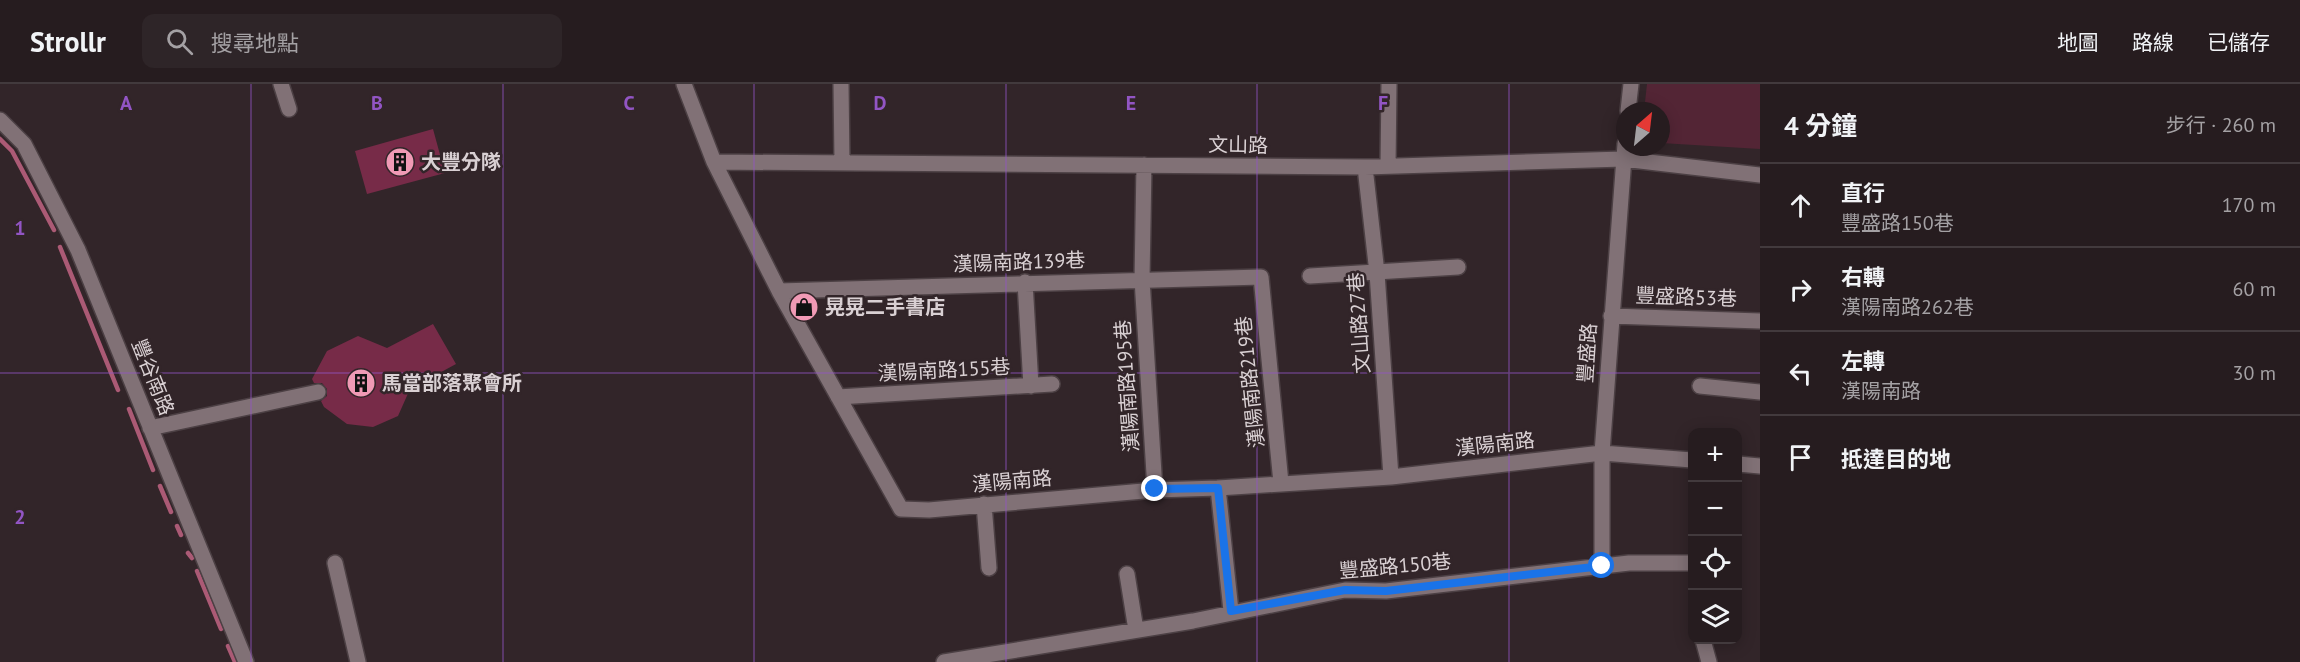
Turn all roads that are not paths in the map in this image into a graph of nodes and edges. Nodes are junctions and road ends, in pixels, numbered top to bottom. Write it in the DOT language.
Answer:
graph roads {
  1 [pos="281,84"];
  2 [pos="684,84"];
  3 [pos="841,84"];
  4 [pos="1389,84"];
  5 [pos="1631,84"];
  6 [pos="1629,102"];
  7 [pos="289,109"];
  8 [pos="0,120"];
  9 [pos="1616,152"];
  10 [pos="1624,156"];
  11 [pos="1648,156"];
  12 [pos="842,161"];
  13 [pos="714,162"];
  14 [pos="1144,165"];
  15 [pos="1388,166"];
  16 [pos="1365,167"];
  17 [pos="1760,175"];
  18 [pos="1458,267"];
  19 [pos="1377,273"];
  20 [pos="1310,276"];
  21 [pos="1261,277"];
  22 [pos="1142,279"];
  23 [pos="1025,282"];
  24 [pos="779,291"];
  25 [pos="1611,316"];
  26 [pos="1760,321"];
  27 [pos="1052,384"];
  28 [pos="1031,386"];
  29 [pos="1700,386"];
  30 [pos="318,392"];
  31 [pos="1760,392"];
  32 [pos="838,398"];
  33 [pos="150,428"];
  34 [pos="1602,453"];
  35 [pos="1688,460"];
  36 [pos="1742,464"];
  37 [pos="1760,466"];
  38 [pos="1391,477"];
  39 [pos="1281,483"];
  40 [pos="1218,488"];
  41 [pos="1155,489"];
  42 [pos="984,504"];
  43 [pos="335,563"];
  44 [pos="1688,564"];
  45 [pos="1602,566"];
  46 [pos="989,568"];
  47 [pos="1127,574"];
  48 [pos="1231,611"];
  49 [pos="1136,630"];
  50 [pos="1705,644"];
  51 [pos="246,662"];
  52 [pos="358,662"];
  53 [pos="944,662"];
  54 [pos="1709,662"];
  1 -- 7 [label="street"];
  2 -- 13 [label="street, 漢陽南路"];
  3 -- 12 [label="street"];
  4 -- 15 [label="street"];
  5 -- 6 [label="street"];
  8 -- 33 [label="street, 豐谷南路"];
  9 -- 15 [label="street, 文山路"];
  10 -- 25 [label="street, 豐盛路"];
  11 -- 17 [label="street, 文山路"];
  12 -- 13 [label="street, 文山路"];
  12 -- 14 [label="street, 文山路"];
  13 -- 24 [label="street, 漢陽南路"];
  14 -- 16 [label="street, 文山路"];
  14 -- 22 [label="street, 漢陽南路195巷"];
  15 -- 16 [label="street, 文山路"];
  16 -- 19 [label="street, 文山路27巷"];
  18 -- 19 [label="street"];
  19 -- 20 [label="street"];
  19 -- 38 [label="street, 文山路27巷"];
  21 -- 22 [label="street, 漢陽南路139巷"];
  21 -- 39 [label="street, 漢陽南路219巷"];
  22 -- 23 [label="street, 漢陽南路139巷"];
  22 -- 41 [label="street, 漢陽南路195巷"];
  23 -- 24 [label="street, 漢陽南路139巷"];
  23 -- 28 [label="street"];
  24 -- 32 [label="street, 漢陽南路"];
  25 -- 26 [label="street, 豐盛路53巷"];
  25 -- 34 [label="street, 豐盛路"];
  27 -- 28 [label="street, 漢陽南路155巷"];
  28 -- 32 [label="street, 漢陽南路155巷"];
  29 -- 31 [label="street"];
  30 -- 33 [label="street"];
  32 -- 42 [label="street, 漢陽南路"];
  33 -- 51 [label="street, 豐谷南路"];
  34 -- 35 [label="street, 漢陽南路"];
  34 -- 38 [label="street, 漢陽南路"];
  34 -- 45 [label="street, 豐盛路"];
  36 -- 37 [label="street"];
  38 -- 39 [label="street, 漢陽南路"];
  39 -- 40 [label="street, 漢陽南路"];
  40 -- 41 [label="street, 漢陽南路"];
  40 -- 48 [label="street"];
  41 -- 42 [label="street, 漢陽南路"];
  42 -- 46 [label="street"];
  43 -- 52 [label="street"];
  44 -- 45 [label="street, 豐盛路150巷"];
  45 -- 48 [label="street, 豐盛路150巷"];
  47 -- 49 [label="street"];
  48 -- 49 [label="street, 豐盛路150巷"];
  49 -- 53 [label="street, 豐盛路150巷"];
  50 -- 54 [label="street"];
}
